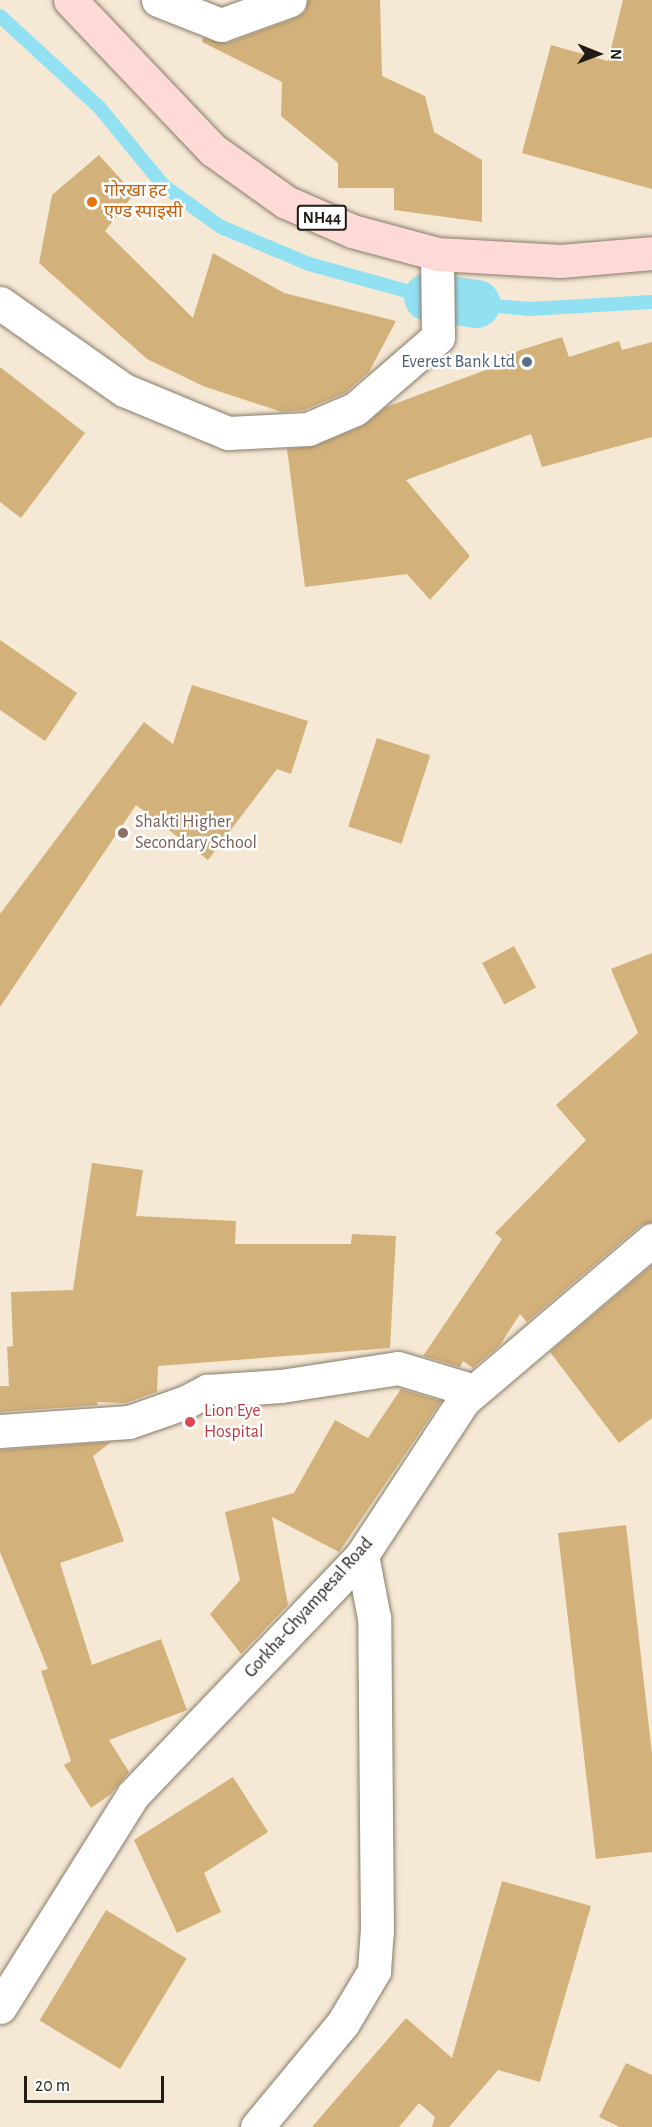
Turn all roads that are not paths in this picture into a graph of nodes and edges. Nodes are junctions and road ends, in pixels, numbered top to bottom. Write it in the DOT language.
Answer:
graph roads {
  1 [pos="70,0"];
  2 [pos="158,0"];
  3 [pos="290,0"];
  4 [pos="652,253"];
  5 [pos="437,254"];
  6 [pos="0,303"];
  7 [pos="652,1240"];
  8 [pos="474,1391"];
  9 [pos="0,1431"];
  10 [pos="362,1555"];
  11 [pos="0,2007"];
  12 [pos="257,2127"];
  1 -- 5 [label="main road, NH44"];
  2 -- 3 [label="street"];
  4 -- 5 [label="main road, NH44"];
  5 -- 6 [label="street"];
  7 -- 8 [label="street, Gorkha-Ghyampesal Road"];
  8 -- 9 [label="street"];
  8 -- 10 [label="street, Gorkha-Ghyampesal Road"];
  10 -- 11 [label="street, Gorkha-Ghyampesal Road"];
  10 -- 12 [label="street"];
}
